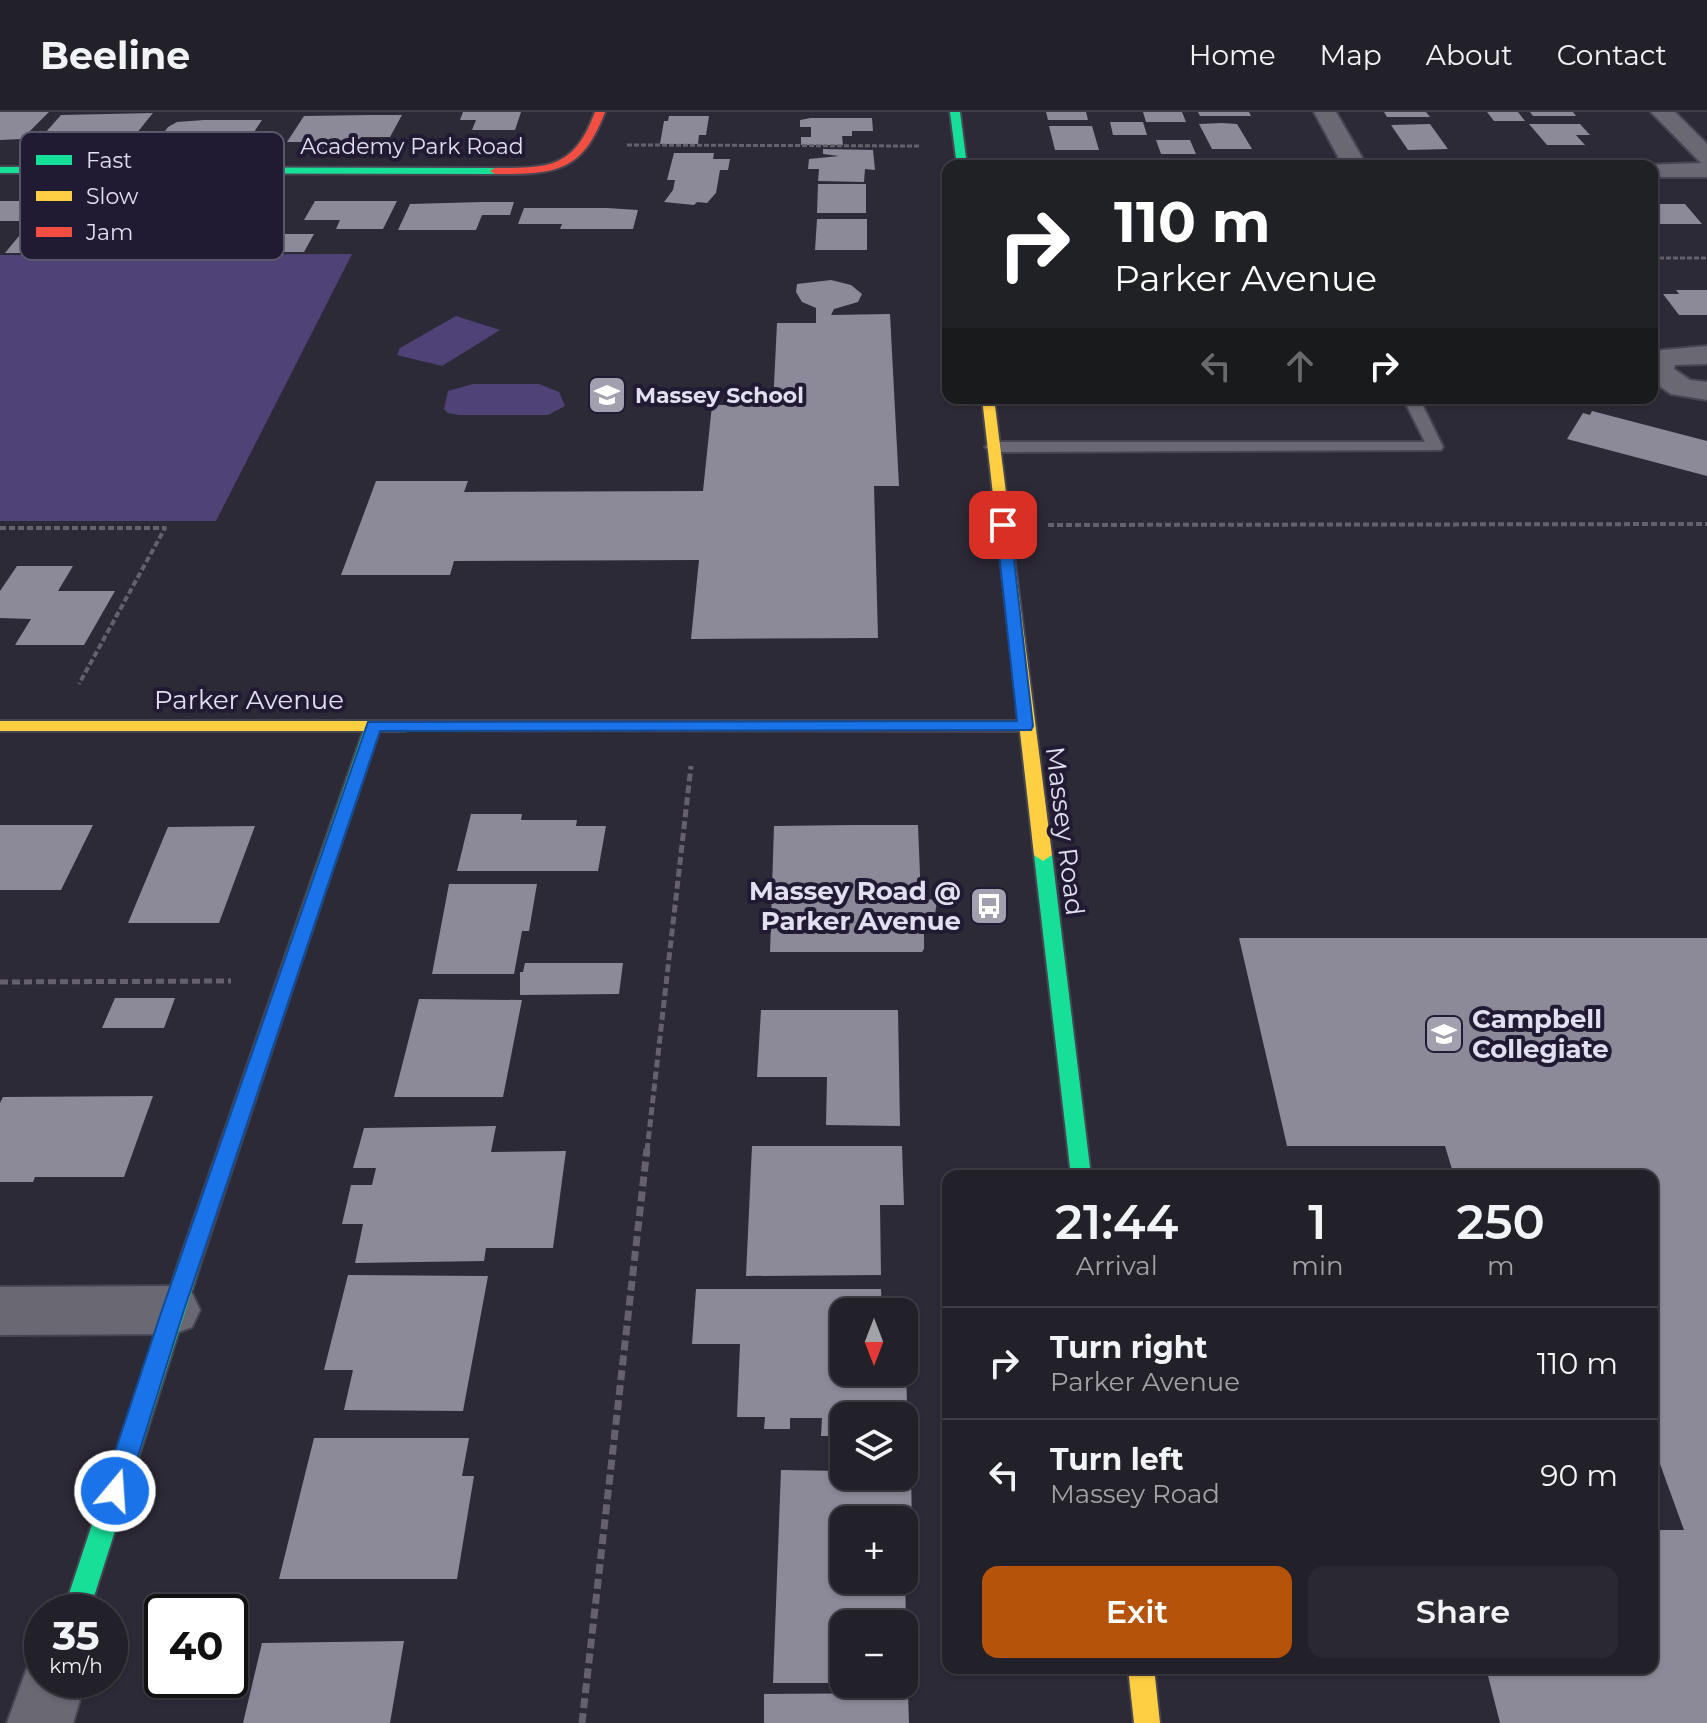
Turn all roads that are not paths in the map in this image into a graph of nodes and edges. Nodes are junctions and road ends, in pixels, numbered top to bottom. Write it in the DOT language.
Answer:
graph roads {
  1 [pos="600,112"];
  2 [pos="955,112"];
  3 [pos="1325,112"];
  4 [pos="1662,112"];
  5 [pos="1707,157"];
  6 [pos="961,160"];
  7 [pos="1352,160"];
  8 [pos="0,170"];
  9 [pos="20,170"];
  10 [pos="1658,170"];
  11 [pos="1707,170"];
  12 [pos="284,171"];
  13 [pos="1707,355"];
  14 [pos="1707,391"];
  15 [pos="989,404"];
  16 [pos="1414,404"];
  17 [pos="993,447"];
  18 [pos="0,726"];
  19 [pos="373,726"];
  20 [pos="1025,726"];
  21 [pos="1080,1170"];
  22 [pos="173,1310"];
  23 [pos="0,1311"];
  24 [pos="82,1594"];
  25 [pos="1142,1674"];
  26 [pos="48,1698"];
  27 [pos="40,1723"];
  28 [pos="1147,1723"];
  1 -- 12 [label="street, Academy Park Road"];
  2 -- 6 [label="street"];
  3 -- 7 [label="street"];
  4 -- 5 [label="street"];
  8 -- 9 [label="street, Academy Park Road"];
  10 -- 11 [label="street"];
  13 -- 14 [label="street"];
  15 -- 17 [label="street, Massey Road"];
  16 -- 17 [label="lane"];
  17 -- 20 [label="street, Massey Road"];
  18 -- 19 [label="street, Parker Avenue"];
  19 -- 20 [label="street, Parker Avenue"];
  19 -- 22 [label="street"];
  20 -- 21 [label="street, Massey Road"];
  22 -- 23 [label="street"];
  22 -- 24 [label="street"];
  25 -- 28 [label="street"];
  26 -- 27 [label="street"];
}
